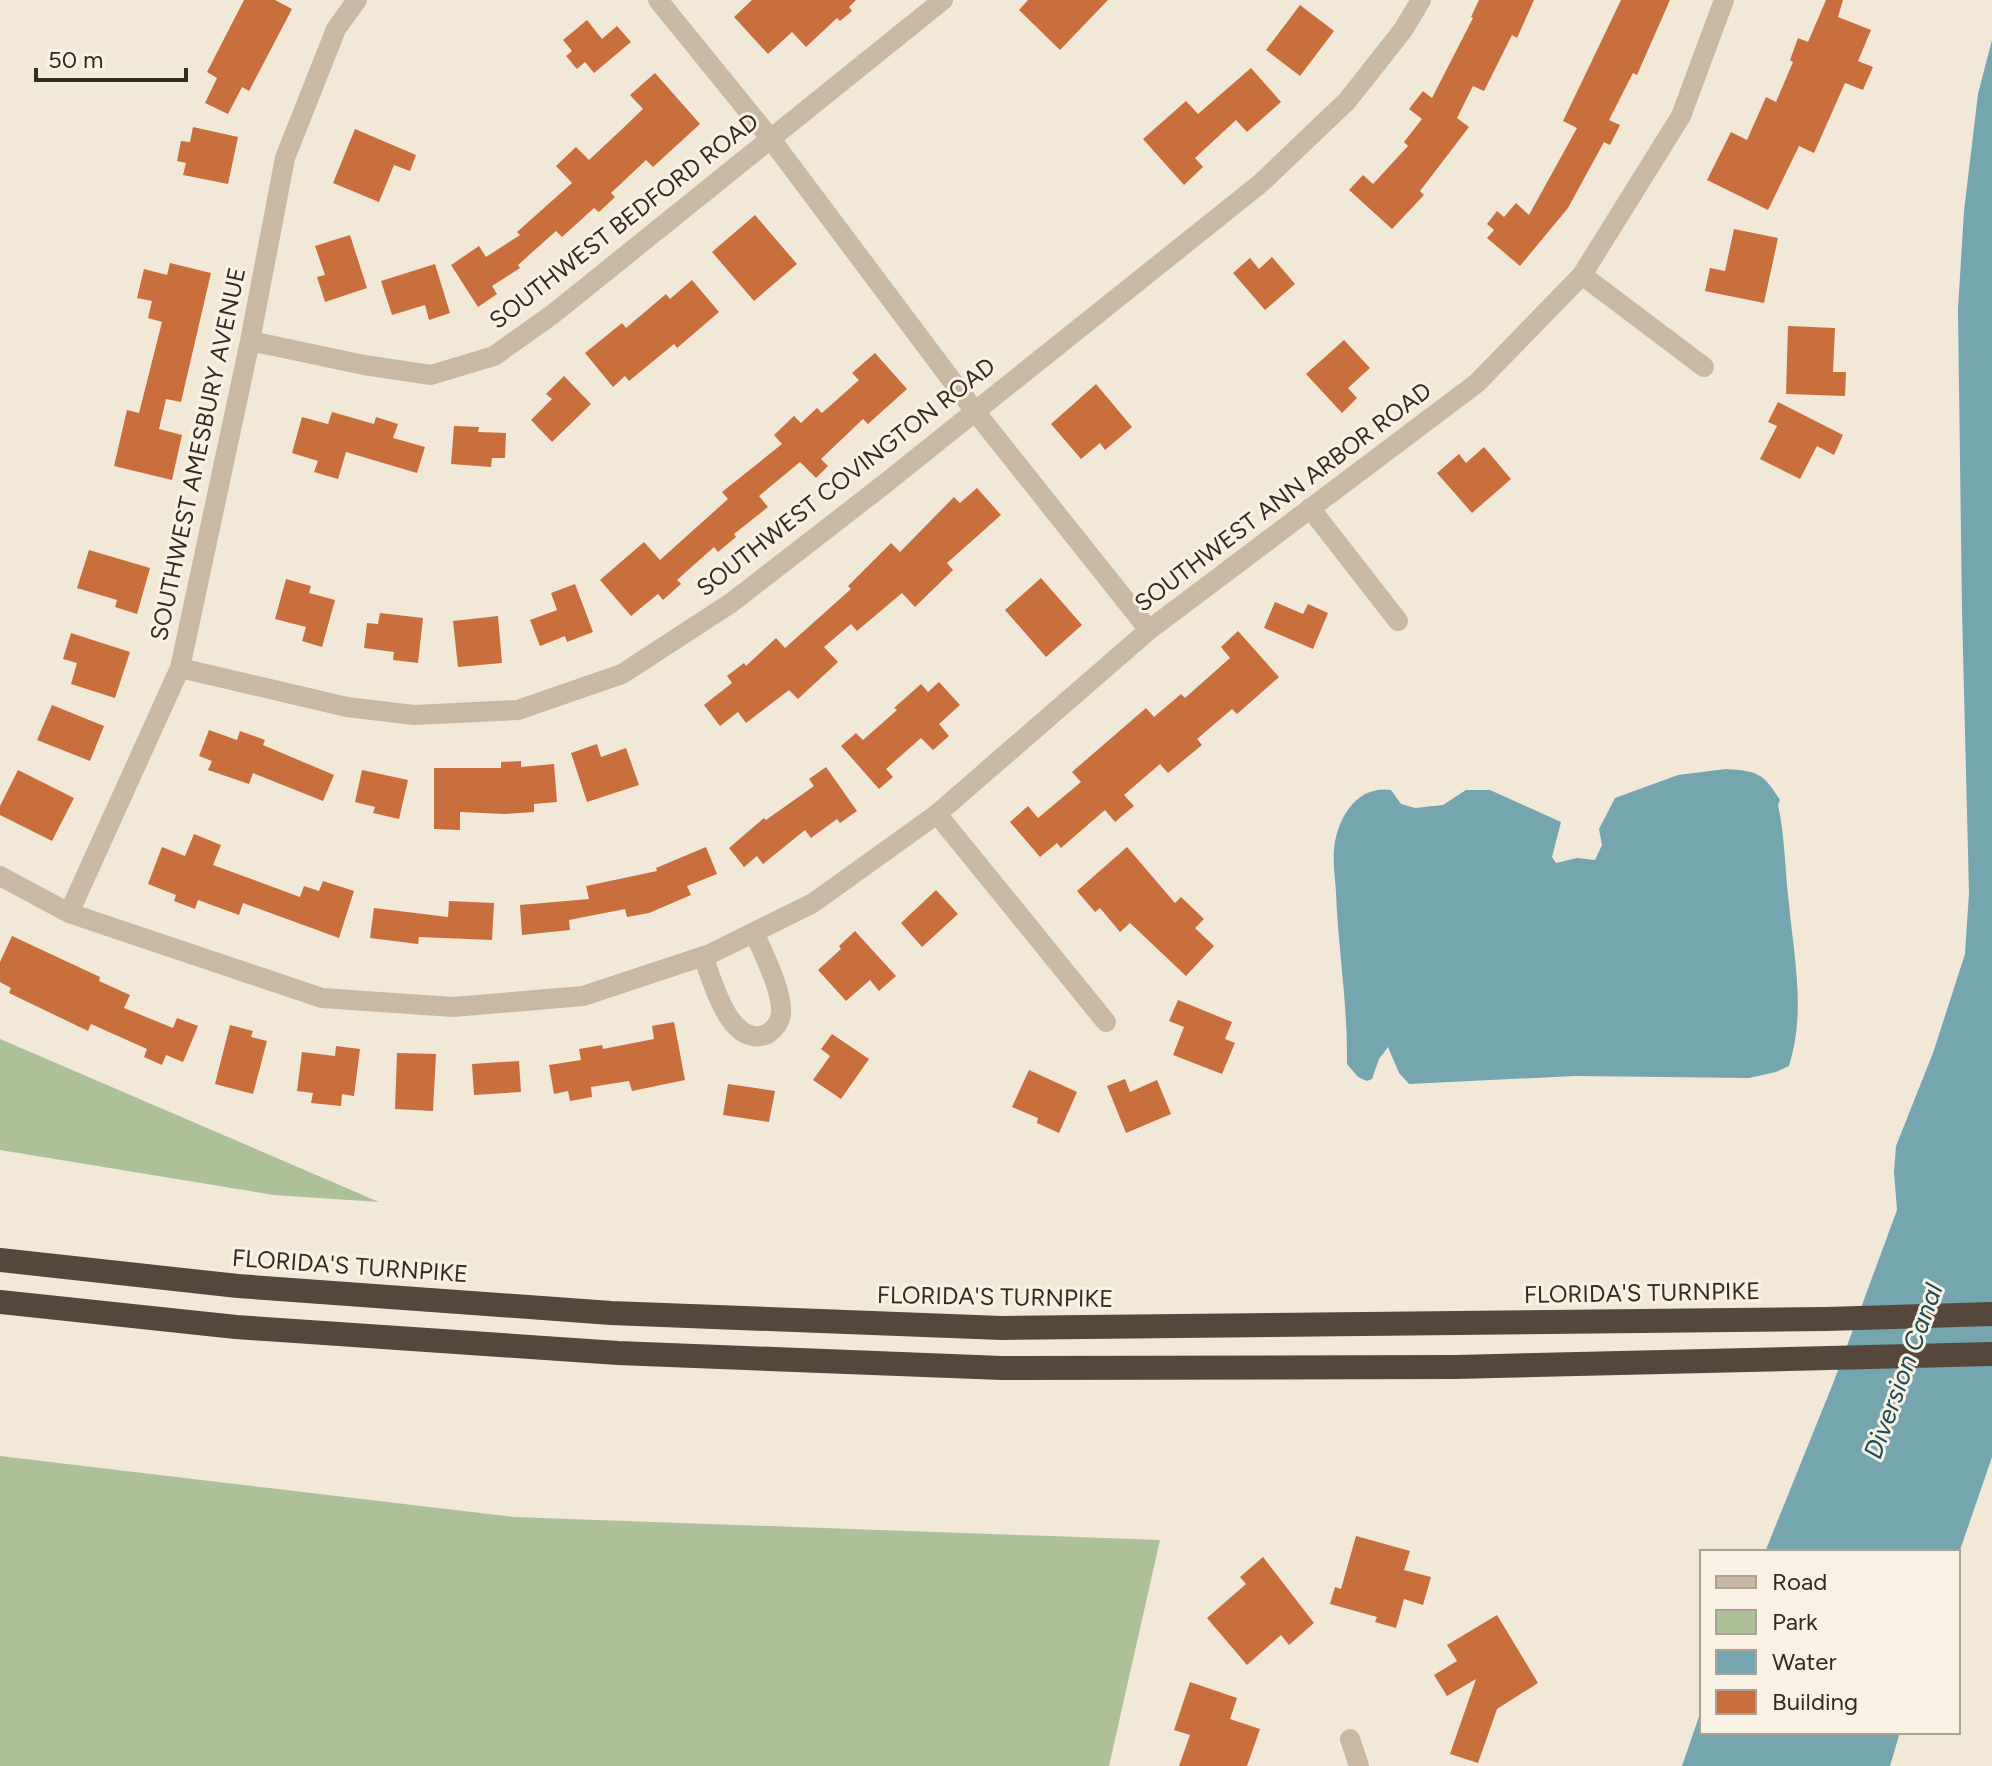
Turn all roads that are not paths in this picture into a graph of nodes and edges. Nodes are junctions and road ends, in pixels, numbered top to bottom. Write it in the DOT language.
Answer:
graph roads {
  1 [pos="357,0"];
  2 [pos="658,0"];
  3 [pos="943,0"];
  4 [pos="1421,0"];
  5 [pos="1724,0"];
  6 [pos="770,138"];
  7 [pos="1582,275"];
  8 [pos="250,341"];
  9 [pos="1704,367"];
  10 [pos="974,410"];
  11 [pos="1310,508"];
  12 [pos="1398,621"];
  13 [pos="1149,630"];
  14 [pos="180,668"];
  15 [pos="937,814"];
  16 [pos="0,876"];
  17 [pos="69,913"];
  18 [pos="754,932"];
  19 [pos="703,956"];
  20 [pos="1106,1022"];
  21 [pos="0,1260"];
  22 [pos="0,1302"];
  23 [pos="1992,1314"];
  24 [pos="1992,1354"];
  25 [pos="1350,1739"];
  26 [pos="1359,1766"];
  1 -- 8 [label="street, SOUTHWEST AMESBURY AVENUE"];
  2 -- 6 [label="street"];
  3 -- 6 [label="street, SOUTHWEST BEDFORD ROAD"];
  4 -- 10 [label="street, SOUTHWEST COVINGTON ROAD"];
  5 -- 7 [label="street, SOUTHWEST ANN ARBOR ROAD"];
  6 -- 8 [label="street, SOUTHWEST BEDFORD ROAD"];
  6 -- 10 [label="street"];
  7 -- 9 [label="street"];
  7 -- 11 [label="street, SOUTHWEST ANN ARBOR ROAD"];
  8 -- 14 [label="street, SOUTHWEST AMESBURY AVENUE"];
  10 -- 13 [label="street"];
  10 -- 14 [label="street, SOUTHWEST COVINGTON ROAD"];
  11 -- 12 [label="street"];
  11 -- 13 [label="street, SOUTHWEST ANN ARBOR ROAD"];
  13 -- 15 [label="street, SOUTHWEST ANN ARBOR ROAD"];
  14 -- 17 [label="street, SOUTHWEST AMESBURY AVENUE"];
  15 -- 18 [label="street, SOUTHWEST ANN ARBOR ROAD"];
  15 -- 20 [label="street"];
  16 -- 17 [label="street, SOUTHWEST ANN ARBOR ROAD"];
  17 -- 19 [label="street, SOUTHWEST ANN ARBOR ROAD"];
  18 -- 19 [label="street, SOUTHWEST ANN ARBOR ROAD"];
  18 -- 19 [label="street"];
  21 -- 23 [label="highway, FLORIDA'S TURNPIKE"];
  22 -- 24 [label="highway"];
  25 -- 26 [label="street"];
}
